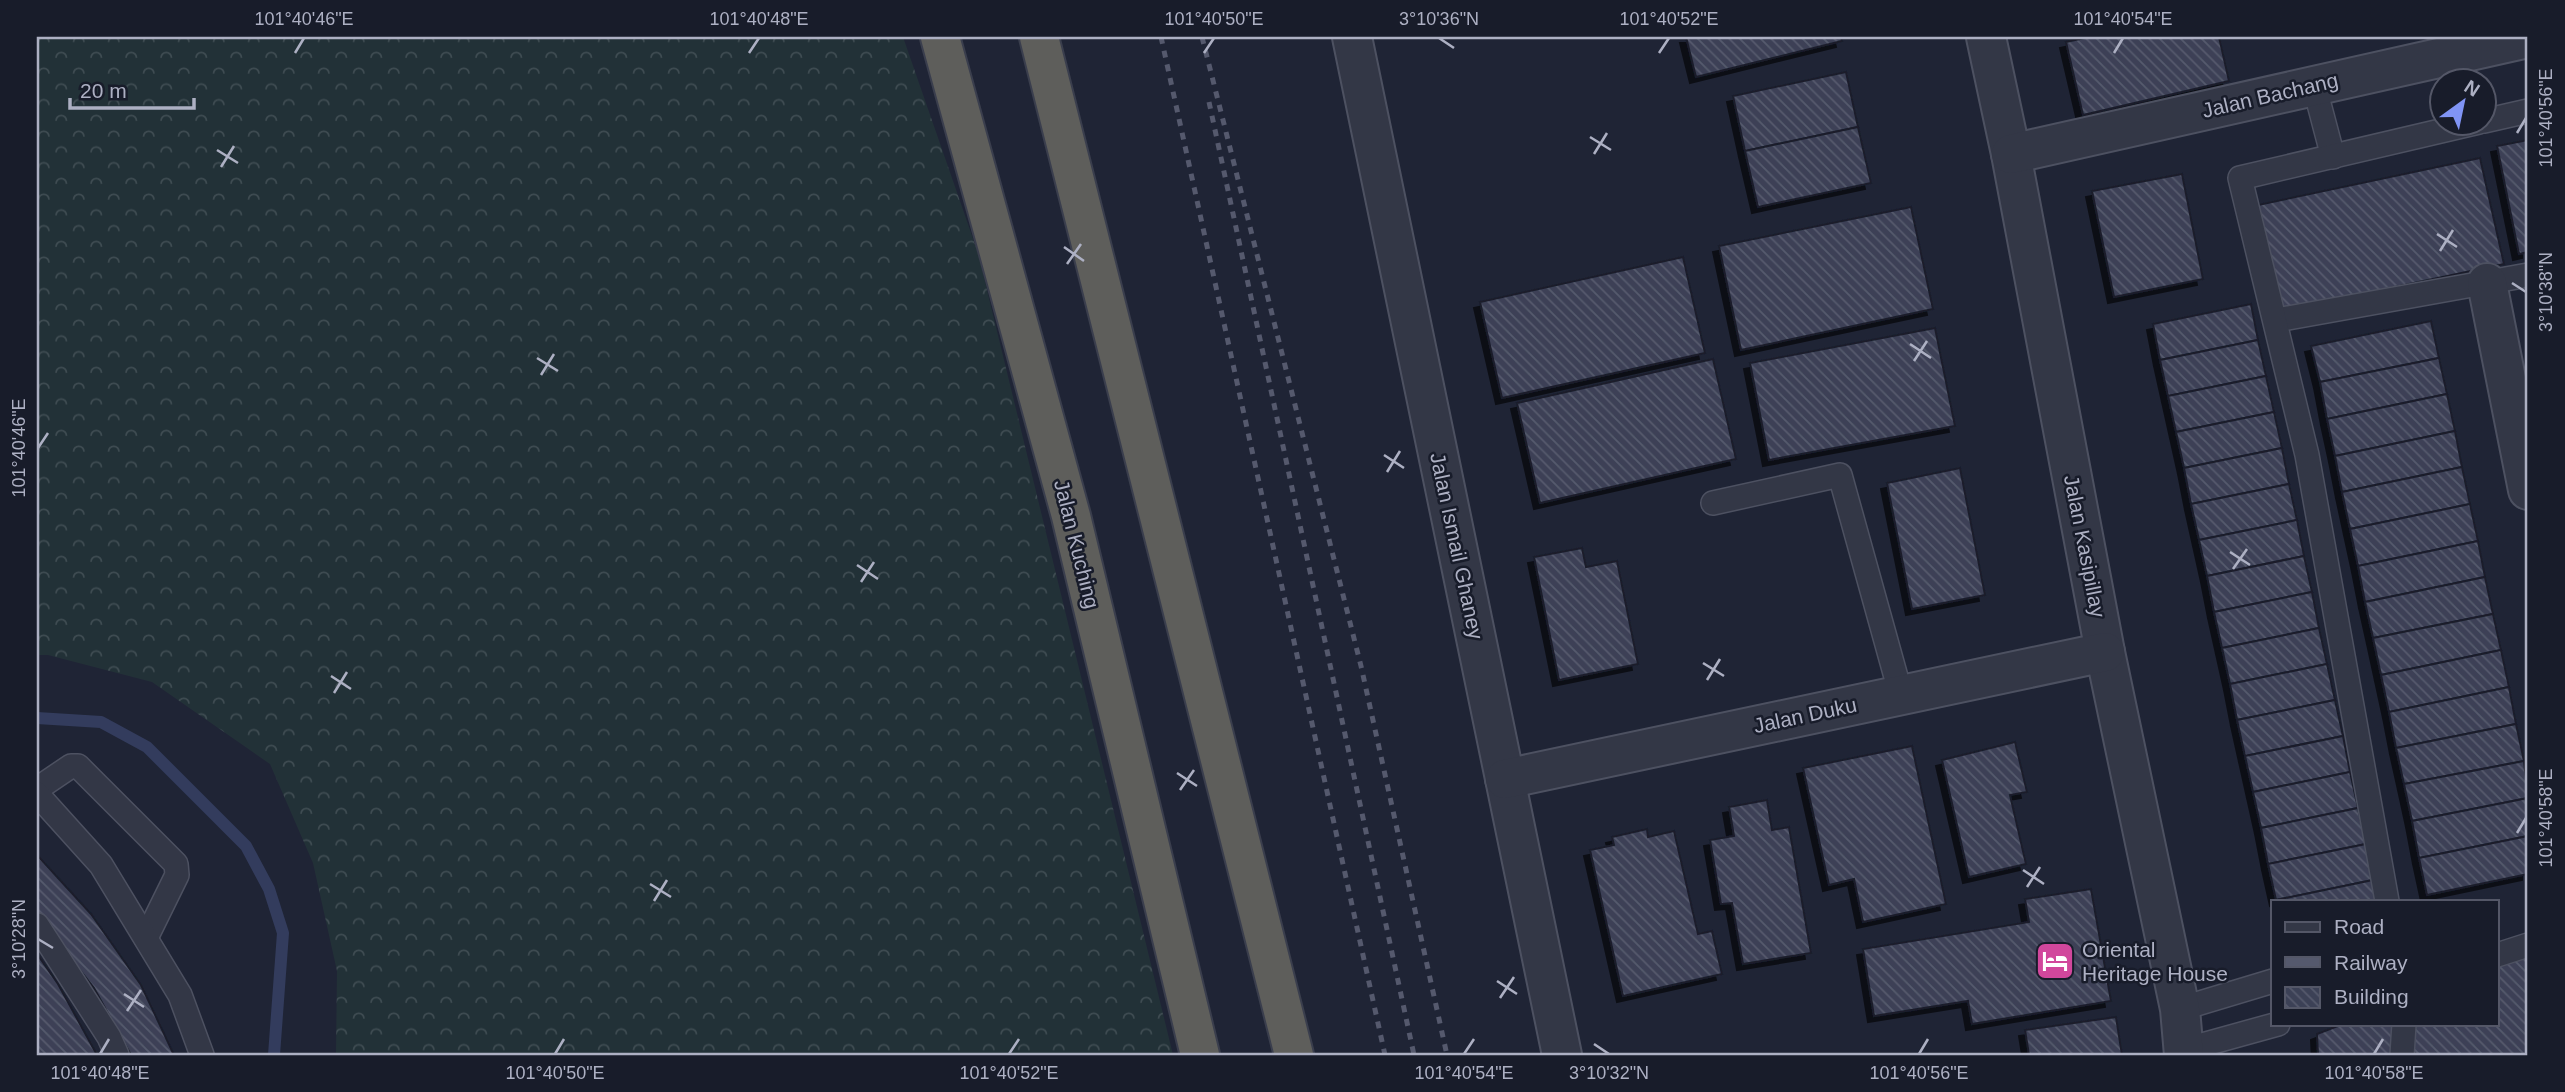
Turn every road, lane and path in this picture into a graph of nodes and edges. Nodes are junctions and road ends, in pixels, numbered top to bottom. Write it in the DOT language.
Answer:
graph roads {
  1 [pos="940,37"];
  2 [pos="1039,37"];
  3 [pos="1352,37"];
  4 [pos="1986,37"];
  5 [pos="2528,38"];
  6 [pos="2485,41"];
  7 [pos="2315,85"];
  8 [pos="2528,111"];
  9 [pos="2498,118"];
  10 [pos="2428,134"];
  11 [pos="2011,154"];
  12 [pos="2333,157"];
  13 [pos="2528,275"];
  14 [pos="2487,283"];
  15 [pos="2277,320"];
  16 [pos="2527,475"];
  17 [pos="1713,503"];
  18 [pos="2105,652"];
  19 [pos="1901,695"];
  20 [pos="1504,779"];
  21 [pos="37,792"];
  22 [pos="2387,900"];
  23 [pos="37,925"];
  24 [pos="146,938"];
  25 [pos="2528,945"];
  26 [pos="2498,955"];
  27 [pos="2271,982"];
  28 [pos="2180,1009"];
  29 [pos="2271,1026"];
  30 [pos="2404,1026"];
  31 [pos="2173,1054"];
  32 [pos="117,1055"];
  33 [pos="202,1055"];
  34 [pos="1200,1055"];
  35 [pos="1294,1055"];
  36 [pos="1562,1055"];
  37 [pos="2402,1055"];
  1 -- 34 [label="highway, Jalan Kuching"];
  2 -- 35 [label="highway"];
  3 -- 20 [label="street, Jalan Ismail Ghaney"];
  4 -- 11 [label="street, Jalan Kasipillay"];
  5 -- 6 [label="street, Jalan Bachang"];
  6 -- 7 [label="street, Jalan Bachang"];
  7 -- 11 [label="street, Jalan Bachang"];
  7 -- 12 [label="lane"];
  8 -- 9 [label="lane"];
  10 -- 12 [label="lane"];
  11 -- 18 [label="street, Jalan Kasipillay"];
  12 -- 15 [label="lane"];
  13 -- 14 [label="lane"];
  14 -- 15 [label="lane"];
  14 -- 16 [label="street"];
  15 -- 22 [label="lane"];
  17 -- 19 [label="lane"];
  18 -- 19 [label="street, Jalan Duku"];
  18 -- 28 [label="street, Jalan Kasipillay"];
  19 -- 20 [label="street, Jalan Duku"];
  20 -- 36 [label="street, Jalan Ismail Ghaney"];
  21 -- 24 [label="lane"];
  21 -- 24 [label="lane"];
  23 -- 32 [label="lane"];
  24 -- 33 [label="lane"];
  25 -- 26 [label="lane"];
  27 -- 28 [label="lane"];
  28 -- 31 [label="street, Jalan Kasipillay"];
  29 -- 31 [label="lane"];
  30 -- 37 [label="lane"];
}
